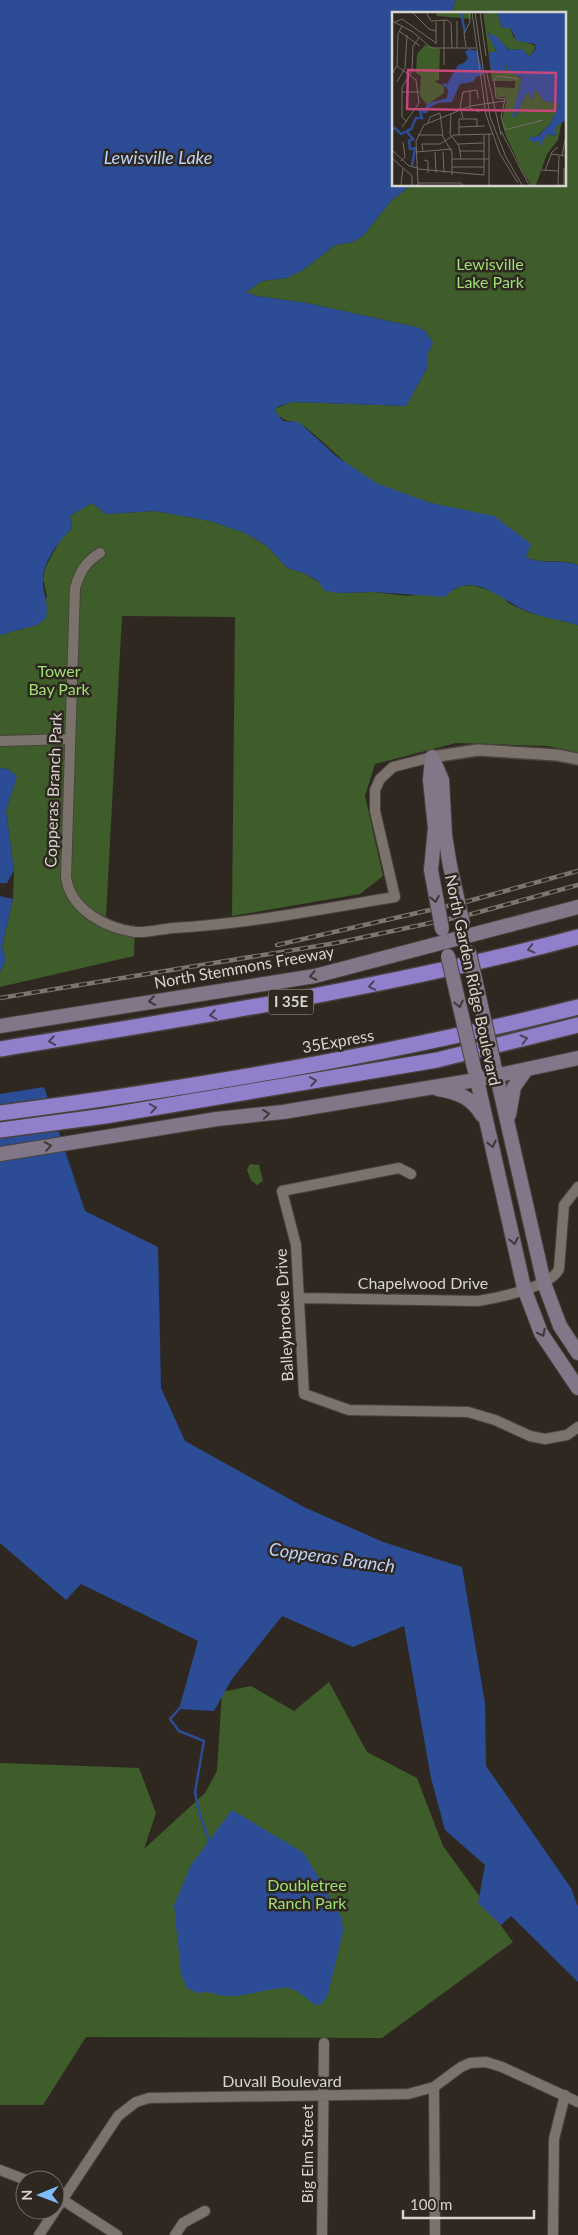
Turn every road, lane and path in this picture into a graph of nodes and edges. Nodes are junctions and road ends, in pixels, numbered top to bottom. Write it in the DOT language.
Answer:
graph roads {
  1 [pos="100,553"];
  2 [pos="70,739"];
  3 [pos="0,741"];
  4 [pos="432,757"];
  5 [pos="578,759"];
  6 [pos="578,907"];
  7 [pos="464,930"];
  8 [pos="443,934"];
  9 [pos="578,937"];
  10 [pos="578,1007"];
  11 [pos="578,1025"];
  12 [pos="0,1026"];
  13 [pos="0,1049"];
  14 [pos="578,1058"];
  15 [pos="496,1069"];
  16 [pos="526,1070"];
  17 [pos="475,1074"];
  18 [pos="430,1088"];
  19 [pos="0,1113"];
  20 [pos="487,1123"];
  21 [pos="508,1123"];
  22 [pos="0,1130"];
  23 [pos="0,1154"];
  24 [pos="411,1174"];
  25 [pos="578,1187"];
  26 [pos="544,1283"];
  27 [pos="524,1288"];
  28 [pos="301,1298"];
  29 [pos="578,1353"];
  30 [pos="578,1388"];
  31 [pos="578,1427"];
  32 [pos="324,2043"];
  33 [pos="434,2087"];
  34 [pos="565,2095"];
  35 [pos="322,2096"];
  36 [pos="578,2102"];
  37 [pos="0,2170"];
  38 [pos="15,2176"];
  39 [pos="65,2190"];
  40 [pos="65,2202"];
  41 [pos="205,2211"];
  42 [pos="47,2220"];
  43 [pos="38,2235"];
  44 [pos="117,2235"];
  45 [pos="175,2235"];
  46 [pos="322,2235"];
  47 [pos="435,2235"];
  48 [pos="553,2235"];
  1 -- 2 [label="street, Copperas Branch Park"];
  2 -- 3 [label="street"];
  2 -- 4 [label="street, Copperas Branch Park"];
  4 -- 5 [label="street"];
  4 -- 7 [label="main road, North Garden Ridge Boulevard, bridge"];
  4 -- 8 [label="main road, North Garden Ridge Boulevard, one-way, bridge"];
  6 -- 7 [label="main road, North Stemmons Freeway"];
  7 -- 8 [label="main road, North Stemmons Freeway"];
  7 -- 15 [label="main road, North Garden Ridge Boulevard, bridge"];
  8 -- 12 [label="main road, North Stemmons Freeway, one-way"];
  8 -- 17 [label="main road, North Garden Ridge Boulevard, one-way, bridge"];
  9 -- 13 [label="highway, I 35E, one-way"];
  10 -- 19 [label="highway, 35Express"];
  22 -- 11 [label="highway, one-way"];
  14 -- 16 [label="main road"];
  15 -- 16 [label="main road"];
  15 -- 17 [label="main road"];
  15 -- 21 [label="main road, North Garden Ridge Boulevard"];
  16 -- 21 [label="main road"];
  17 -- 18 [label="main road"];
  17 -- 20 [label="main road, North Garden Ridge Boulevard"];
  18 -- 20 [label="main road"];
  23 -- 18 [label="main road, one-way"];
  20 -- 27 [label="main road, North Garden Ridge Boulevard, one-way"];
  21 -- 26 [label="main road, North Garden Ridge Boulevard"];
  24 -- 28 [label="street, Balleybrooke Drive"];
  25 -- 26 [label="street"];
  26 -- 27 [label="street, Chapelwood Drive"];
  26 -- 29 [label="main road, North Garden Ridge Boulevard"];
  27 -- 28 [label="street, Chapelwood Drive"];
  27 -- 30 [label="main road, North Garden Ridge Boulevard, one-way"];
  28 -- 31 [label="street, Balleybrooke Drive"];
  32 -- 35 [label="street, Big Elm Street"];
  33 -- 34 [label="street, Duvall Boulevard"];
  33 -- 35 [label="street, Duvall Boulevard"];
  33 -- 47 [label="street"];
  34 -- 36 [label="street, Duvall Boulevard"];
  34 -- 48 [label="street"];
  35 -- 39 [label="street, Duvall Boulevard"];
  35 -- 46 [label="street, Big Elm Street"];
  37 -- 38 [label="street"];
  40 -- 44 [label="street"];
  41 -- 45 [label="street"];
  42 -- 43 [label="street, Duvall Boulevard"];
}
